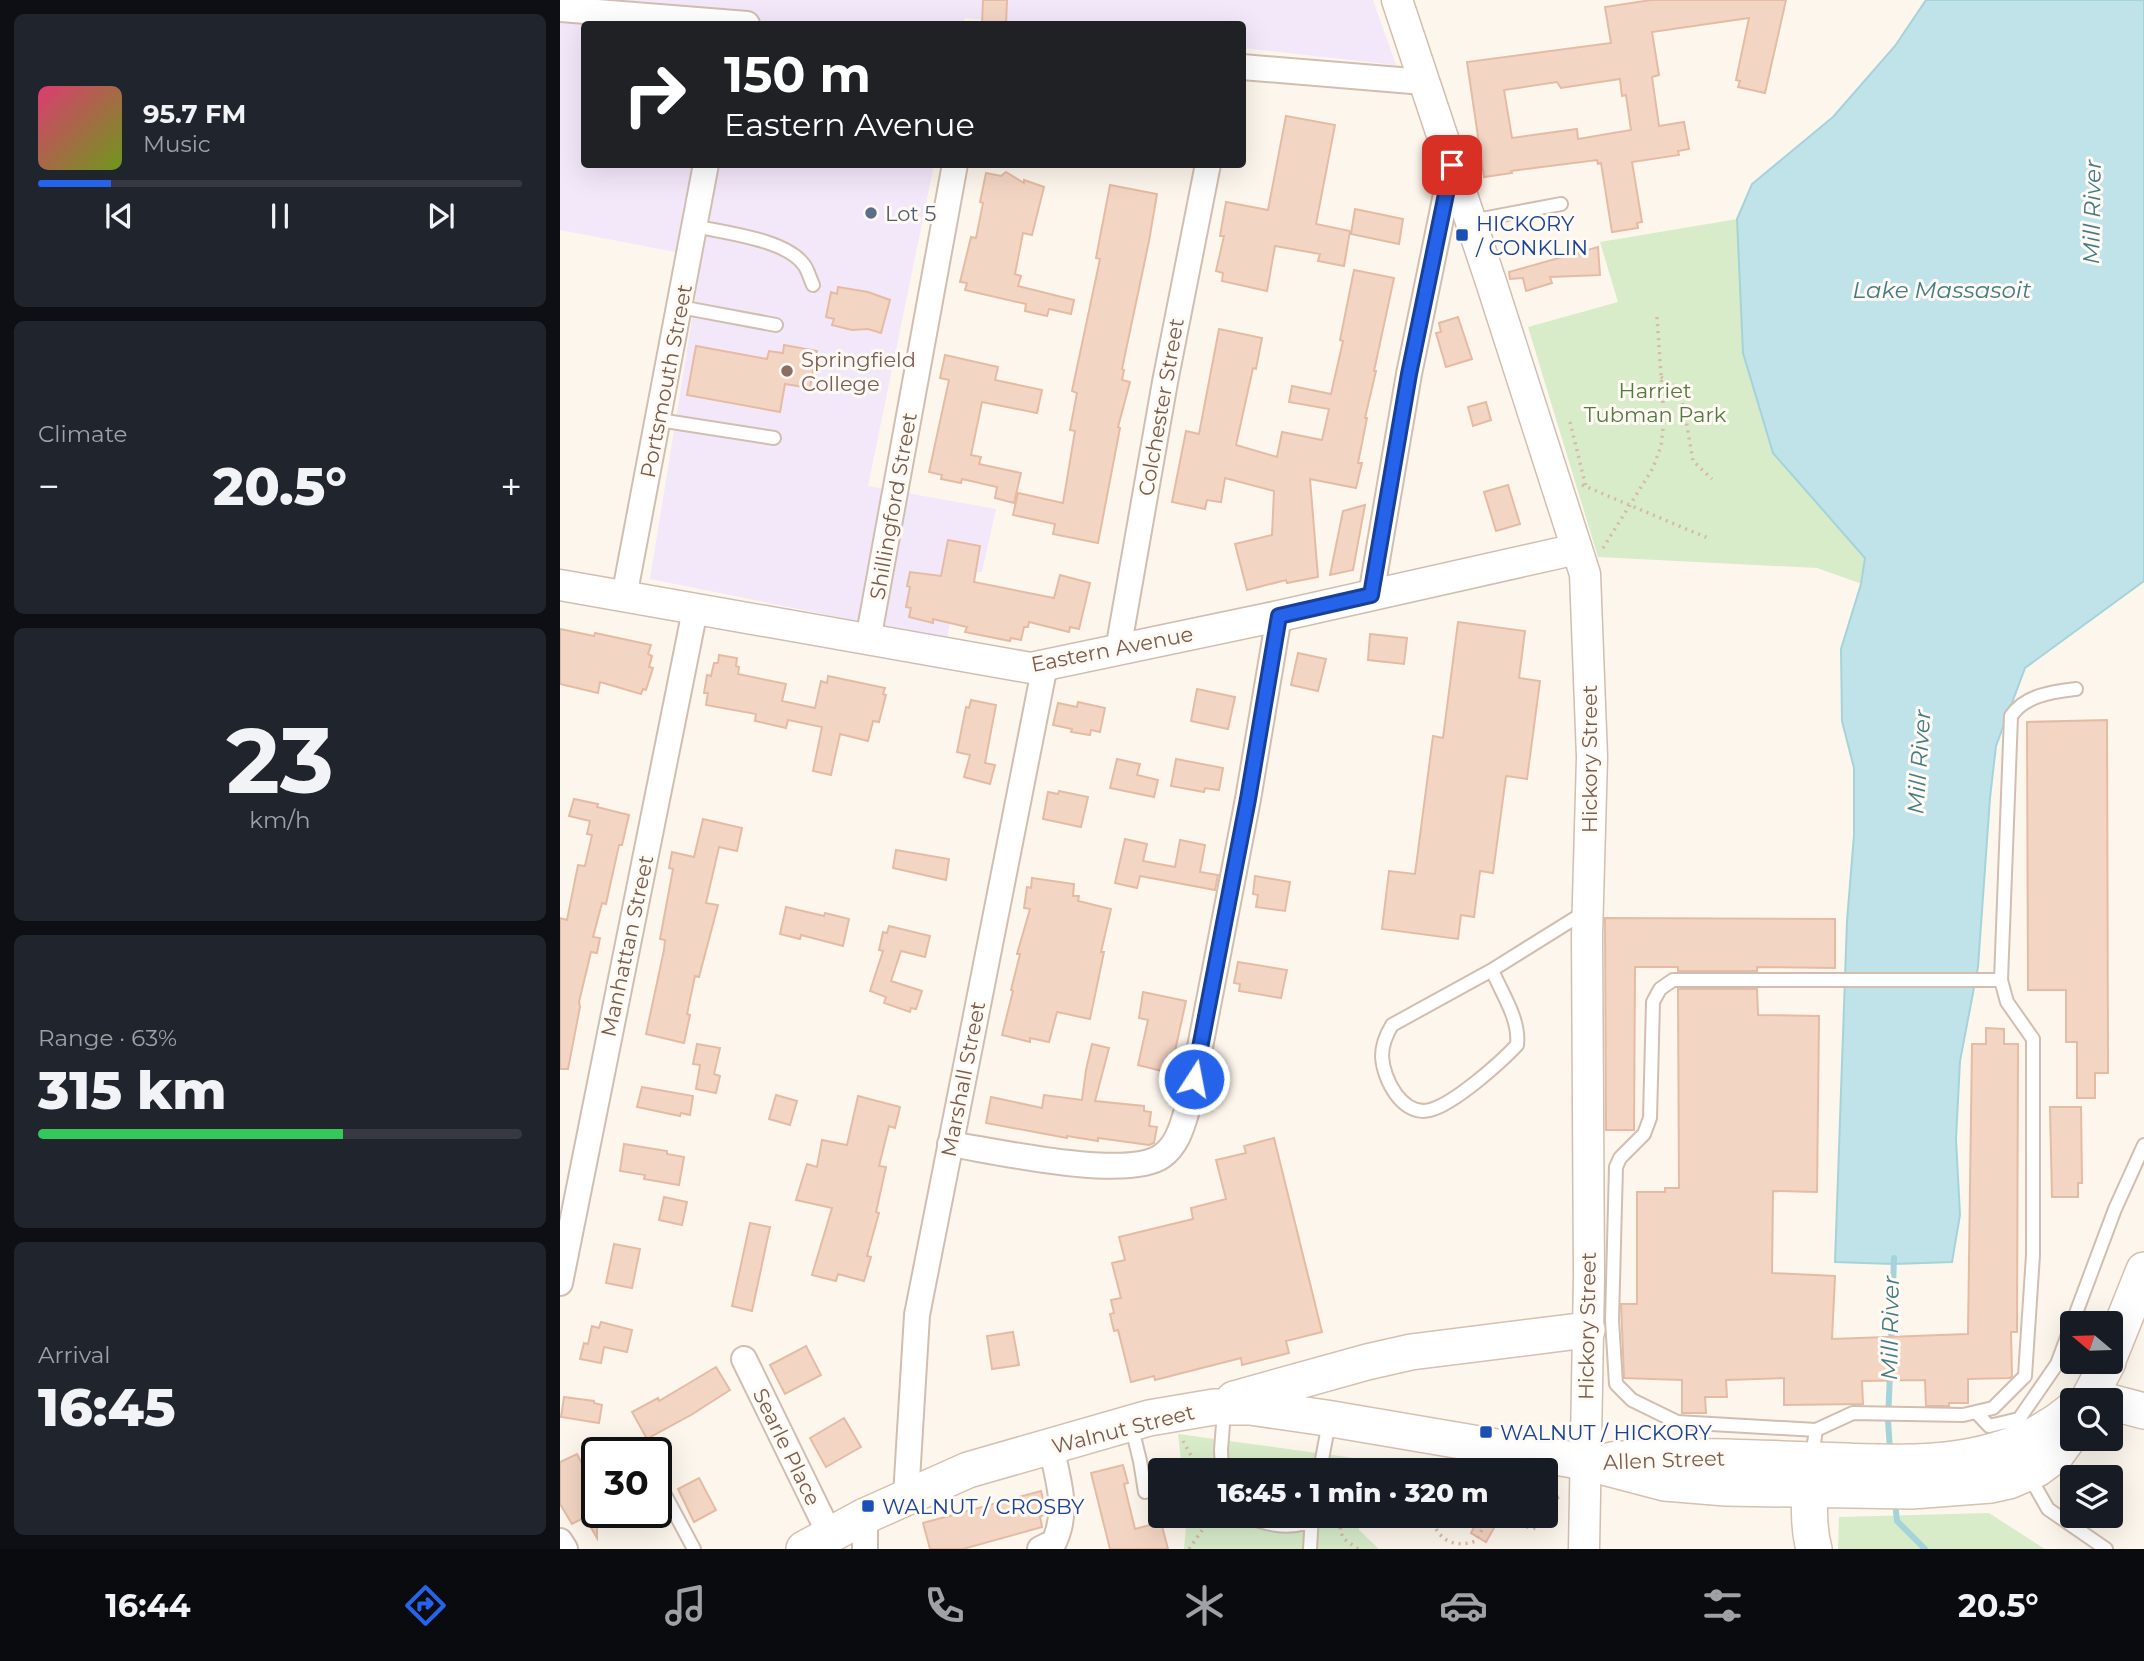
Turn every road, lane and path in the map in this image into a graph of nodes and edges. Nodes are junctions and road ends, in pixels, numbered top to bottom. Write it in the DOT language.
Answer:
graph roads {
  1 [pos="1397,0"];
  2 [pos="560,9"];
  3 [pos="702,21"];
  4 [pos="1246,67"];
  5 [pos="1424,82"];
  6 [pos="1452,165"];
  7 [pos="705,168"];
  8 [pos="954,168"];
  9 [pos="1207,168"];
  10 [pos="1560,204"];
  11 [pos="1471,221"];
  12 [pos="695,226"];
  13 [pos="813,285"];
  14 [pos="680,307"];
  15 [pos="1657,317"];
  16 [pos="776,325"];
  17 [pos="1661,377"];
  18 [pos="659,420"];
  19 [pos="1570,422"];
  20 [pos="774,438"];
  21 [pos="1712,479"];
  22 [pos="1574,481"];
  23 [pos="1586,487"];
  24 [pos="1631,506"];
  25 [pos="1710,539"];
  26 [pos="1590,550"];
  27 [pos="560,585"];
  28 [pos="1371,595"];
  29 [pos="624,597"];
  30 [pos="695,610"];
  31 [pos="1279,616"];
  32 [pos="868,640"];
  33 [pos="1118,650"];
  34 [pos="1045,665"];
  35 [pos="2076,689"];
  36 [pos="1588,910"];
  37 [pos="1492,971"];
  38 [pos="2001,980"];
  39 [pos="950,1144"];
  40 [pos="2144,1145"];
  41 [pos="2144,1270"];
  42 [pos="560,1283"];
  43 [pos="2123,1322"];
  44 [pos="1600,1328"];
  45 [pos="744,1359"];
  46 [pos="2123,1407"];
  47 [pos="2144,1411"];
  48 [pos="1976,1412"];
  49 [pos="1201,1418"];
  50 [pos="1329,1418"];
  51 [pos="2060,1420"];
  52 [pos="1131,1424"];
  53 [pos="1051,1447"];
  54 [pos="2060,1450"];
  55 [pos="1199,1458"];
  56 [pos="1221,1458"];
  57 [pos="1322,1458"];
  58 [pos="2023,1459"];
  59 [pos="1812,1460"];
  60 [pos="1585,1462"];
  61 [pos="1145,1492"];
  62 [pos="906,1496"];
  63 [pos="1566,1496"];
  64 [pos="1558,1498"];
  65 [pos="672,1508"];
  66 [pos="1204,1528"];
  67 [pos="1311,1528"];
  68 [pos="1341,1528"];
  69 [pos="1434,1528"];
  70 [pos="1483,1528"];
  71 [pos="865,1532"];
  72 [pos="560,1541"];
  73 [pos="817,1542"];
  74 [pos="565,1549"];
  75 [pos="694,1549"];
  76 [pos="1040,1549"];
  77 [pos="1189,1549"];
  78 [pos="1310,1549"];
  79 [pos="1358,1549"];
  80 [pos="1584,1549"];
  81 [pos="1814,1549"];
  82 [pos="2106,1549"];
  1 -- 5 [label="street, Hickory Street"];
  2 -- 3 [label="street"];
  4 -- 5 [label="street"];
  5 -- 6 [label="street, Hickory Street"];
  6 -- 11 [label="street, Hickory Street"];
  6 -- 28 [label="street"];
  7 -- 12 [label="street, Portsmouth Street"];
  8 -- 32 [label="street, Shillingford Street"];
  9 -- 33 [label="street, Colchester Street"];
  10 -- 11 [label="lane"];
  11 -- 26 [label="street, Hickory Street"];
  12 -- 13 [label="lane"];
  12 -- 14 [label="street, Portsmouth Street"];
  14 -- 16 [label="lane"];
  14 -- 18 [label="street, Portsmouth Street"];
  15 -- 17 [label="path"];
  17 -- 21 [label="path"];
  17 -- 24 [label="path"];
  18 -- 20 [label="lane"];
  18 -- 29 [label="street, Portsmouth Street"];
  19 -- 23 [label="path"];
  22 -- 23 [label="path"];
  23 -- 24 [label="path"];
  24 -- 25 [label="path"];
  24 -- 26 [label="path"];
  26 -- 28 [label="street, Eastern Avenue"];
  26 -- 36 [label="street, Hickory Street"];
  27 -- 29 [label="street, Eastern Avenue"];
  28 -- 31 [label="street, Eastern Avenue"];
  29 -- 30 [label="street, Eastern Avenue"];
  30 -- 32 [label="street, Eastern Avenue"];
  30 -- 42 [label="street, Manhattan Street"];
  31 -- 33 [label="street, Eastern Avenue"];
  31 -- 39 [label="street"];
  32 -- 34 [label="street, Eastern Avenue"];
  33 -- 34 [label="street, Eastern Avenue"];
  34 -- 39 [label="street, Marshall Street"];
  35 -- 38 [label="lane"];
  36 -- 37 [label="lane"];
  36 -- 44 [label="street, Hickory Street"];
  37 -- 37 [label="lane"];
  38 -- 44 [label="lane"];
  38 -- 48 [label="lane"];
  39 -- 62 [label="street, Marshall Street"];
  40 -- 48 [label="lane"];
  41 -- 43 [label="main road"];
  44 -- 49 [label="main road"];
  44 -- 59 [label="lane"];
  44 -- 60 [label="street, Hickory Street"];
  45 -- 73 [label="street, Searle Place"];
  46 -- 47 [label="main road"];
  48 -- 59 [label="lane"];
  49 -- 50 [label="main road, Walnut Street"];
  49 -- 52 [label="main road, Walnut Street"];
  49 -- 55 [label="path"];
  49 -- 56 [label="lane"];
  50 -- 57 [label="lane"];
  50 -- 60 [label="main road, Walnut Street"];
  51 -- 58 [label="main road, Allen Street"];
  52 -- 53 [label="main road, Walnut Street"];
  52 -- 61 [label="lane"];
  53 -- 62 [label="main road, Walnut Street"];
  53 -- 76 [label="street"];
  54 -- 58 [label="main road, Allen Street"];
  58 -- 59 [label="main road, Allen Street"];
  58 -- 82 [label="lane"];
  59 -- 60 [label="main road, Allen Street"];
  59 -- 81 [label="main road"];
  60 -- 80 [label="street, Hickory Street"];
  62 -- 71 [label="main road, Walnut Street"];
  63 -- 64 [label="path"];
  65 -- 75 [label="lane"];
  66 -- 77 [label="path"];
  67 -- 78 [label="lane"];
  68 -- 79 [label="path"];
  69 -- 70 [label="path"];
  71 -- 73 [label="main road, Walnut Street"];
  72 -- 74 [label="street"];
}
